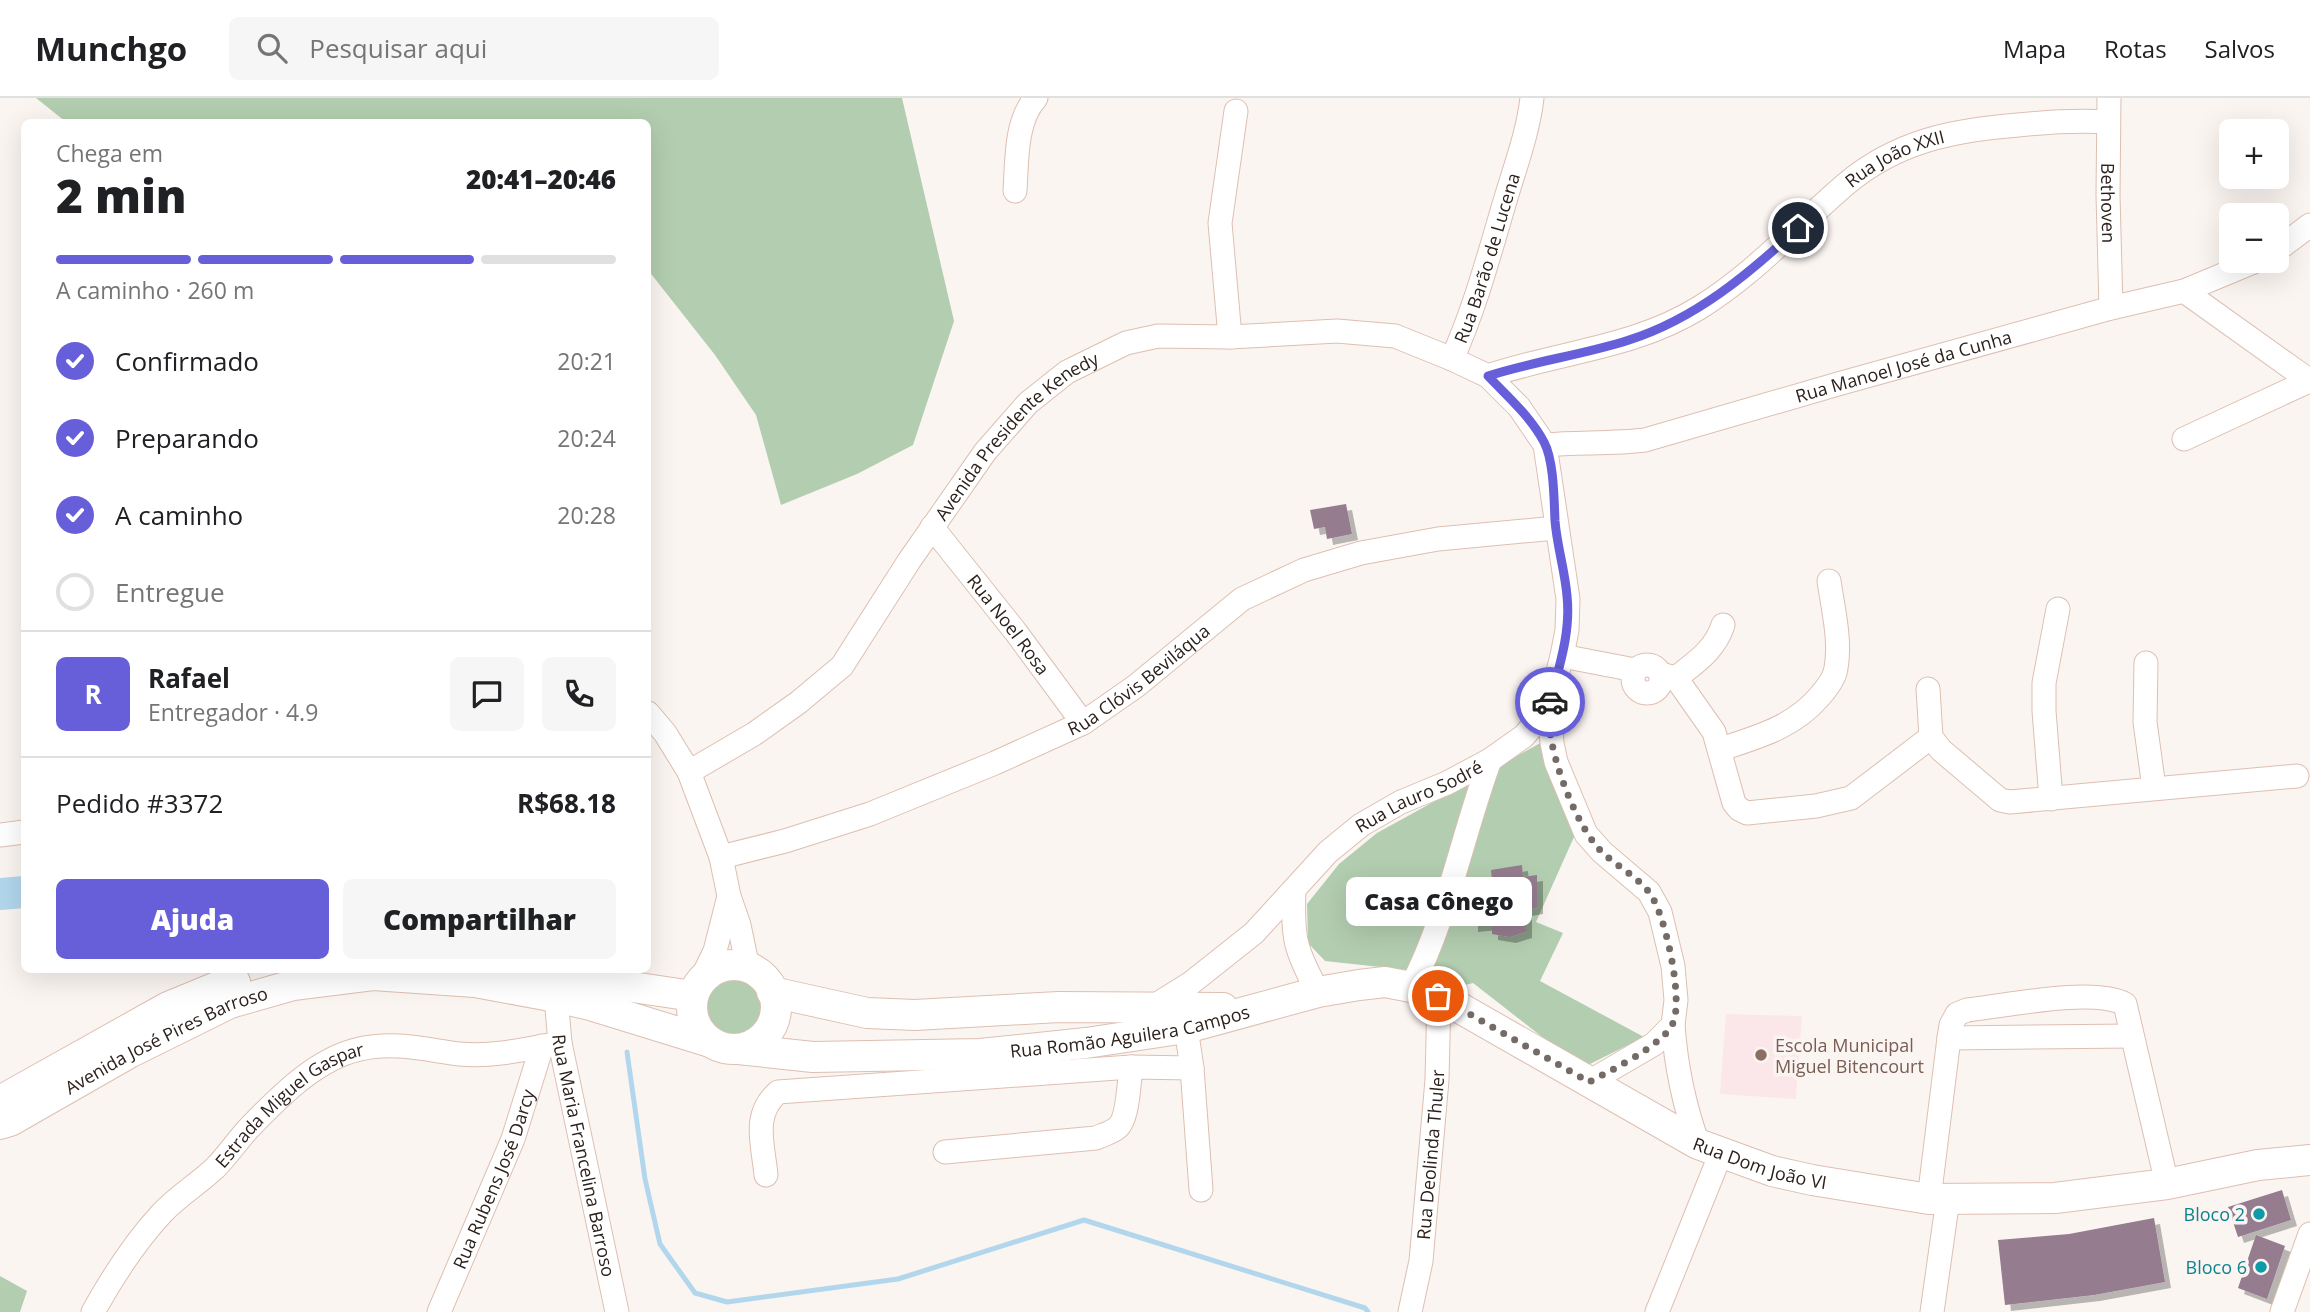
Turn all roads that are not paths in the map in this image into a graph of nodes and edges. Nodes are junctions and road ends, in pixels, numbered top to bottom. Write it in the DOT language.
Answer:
graph roads {
  1 [pos="1036,98"];
  2 [pos="2109,98"];
  3 [pos="1535,99"];
  4 [pos="1236,111"];
  5 [pos="2108,122"];
  6 [pos="1015,191"];
  7 [pos="2310,225"];
  8 [pos="2289,241"];
  9 [pos="2227,273"];
  10 [pos="2184,291"];
  11 [pos="2111,308"];
  12 [pos="1230,337"];
  13 [pos="1452,359"];
  14 [pos="1488,376"];
  15 [pos="2310,381"];
  16 [pos="2184,439"];
  17 [pos="1545,444"];
  18 [pos="932,527"];
  19 [pos="1556,528"];
  20 [pos="1829,581"];
  21 [pos="2058,609"];
  22 [pos="1723,625"];
  23 [pos="1562,656"];
  24 [pos="2146,663"];
  25 [pos="1669,676"];
  26 [pos="1928,689"];
  27 [pos="1549,706"];
  28 [pos="651,717"];
  29 [pos="1083,723"];
  30 [pos="1931,737"];
  31 [pos="1721,749"];
  32 [pos="1490,761"];
  33 [pos="689,772"];
  34 [pos="2297,775"];
  35 [pos="2154,788"];
  36 [pos="2051,799"];
  37 [pos="21,832"];
  38 [pos="0,835"];
  39 [pos="721,857"];
  40 [pos="1294,890"];
  41 [pos="729,896"];
  42 [pos="748,968"];
  43 [pos="272,973"];
  44 [pos="528,973"];
  45 [pos="553,980"];
  46 [pos="697,989"];
  47 [pos="1425,991"];
  48 [pos="772,992"];
  49 [pos="1318,992"];
  50 [pos="1154,1006"];
  51 [pos="1251,1009"];
  52 [pos="1673,1025"];
  53 [pos="1186,1028"];
  54 [pos="2132,1035"];
  55 [pos="1949,1038"];
  56 [pos="551,1045"];
  57 [pos="724,1045"];
  58 [pos="1131,1067"];
  59 [pos="1192,1068"];
  60 [pos="1589,1082"];
  61 [pos="0,1101"];
  62 [pos="0,1124"];
  63 [pos="1710,1148"];
  64 [pos="945,1152"];
  65 [pos="2310,1160"];
  66 [pos="766,1175"];
  67 [pos="2167,1184"];
  68 [pos="1200,1190"];
  69 [pos="1938,1199"];
  70 [pos="2310,1234"];
  71 [pos="93,1312"];
  72 [pos="439,1312"];
  73 [pos="617,1312"];
  74 [pos="1410,1312"];
  75 [pos="1657,1312"];
  76 [pos="1933,1312"];
  77 [pos="2282,1312"];
  1 -- 6 [label="street"];
  2 -- 5 [label="street, Bethoven"];
  3 -- 13 [label="street, Rua Barão de Lucena"];
  4 -- 12 [label="street"];
  5 -- 11 [label="street, Bethoven"];
  5 -- 14 [label="street, Rua João XXII"];
  7 -- 8 [label="street"];
  9 -- 10 [label="street, Rua Manoel José da Cunha"];
  10 -- 11 [label="street, Rua Manoel José da Cunha"];
  10 -- 15 [label="street"];
  11 -- 17 [label="street, Rua Manoel José da Cunha"];
  12 -- 13 [label="street, Avenida Presidente Kenedy"];
  12 -- 18 [label="street, Avenida Presidente Kenedy"];
  13 -- 14 [label="street, Rua Barão de Lucena"];
  14 -- 17 [label="street, Rua Barão de Lucena"];
  15 -- 16 [label="street"];
  17 -- 19 [label="street, Rua Barão de Lucena"];
  18 -- 29 [label="street, Rua Noel Rosa"];
  18 -- 33 [label="street, Avenida Presidente Kenedy"];
  19 -- 23 [label="street, Rua Barão de Lucena"];
  19 -- 29 [label="street, Rua Clóvis Beviláqua"];
  20 -- 31 [label="street"];
  21 -- 36 [label="street"];
  22 -- 25 [label="street"];
  23 -- 25 [label="street"];
  23 -- 27 [label="street, Rua Barão de Lucena"];
  24 -- 35 [label="street"];
  25 -- 31 [label="street"];
  26 -- 30 [label="street"];
  27 -- 32 [label="street, Rua Lauro Sodré"];
  27 -- 52 [label="street"];
  28 -- 33 [label="street"];
  29 -- 39 [label="street, Rua Clóvis Beviláqua"];
  30 -- 31 [label="street"];
  30 -- 36 [label="street"];
  32 -- 40 [label="street, Rua Lauro Sodré"];
  32 -- 47 [label="street"];
  33 -- 39 [label="street"];
  34 -- 35 [label="street"];
  35 -- 36 [label="street"];
  37 -- 38 [label="street"];
  39 -- 41 [label="street"];
  40 -- 49 [label="street"];
  40 -- 50 [label="street, Rua Lauro Sodré"];
  41 -- 42 [label="street"];
  41 -- 46 [label="street"];
  42 -- 46 [label="main road"];
  42 -- 48 [label="main road"];
  43 -- 61 [label="main road, Avenida José Pires Barroso"];
  44 -- 45 [label="main road, Avenida José Pires Barroso"];
  45 -- 46 [label="main road, Avenida José Pires Barroso"];
  45 -- 56 [label="street, Rua Maria Francelina Barroso"];
  45 -- 57 [label="main road, Avenida José Pires Barroso"];
  45 -- 62 [label="main road, Avenida José Pires Barroso"];
  46 -- 57 [label="main road"];
  47 -- 49 [label="main road, Rua Dom João VI"];
  47 -- 60 [label="main road, Rua Dom João VI"];
  47 -- 74 [label="street, Rua Deolinda Thuler"];
  48 -- 50 [label="main road, Rua Romão Aguilera Campos"];
  48 -- 57 [label="main road"];
  49 -- 51 [label="main road, Rua Dom João VI"];
  50 -- 51 [label="main road, Rua Romão Aguilera Campos"];
  51 -- 53 [label="main road, Rua Romão Aguilera Campos"];
  52 -- 60 [label="street"];
  52 -- 63 [label="street"];
  53 -- 57 [label="main road, Rua Romão Aguilera Campos"];
  53 -- 59 [label="street"];
  54 -- 55 [label="street"];
  54 -- 55 [label="street"];
  54 -- 67 [label="street"];
  55 -- 69 [label="street"];
  56 -- 71 [label="street, Estrada Miguel Gaspar"];
  56 -- 72 [label="street, Rua Rubens José Darcy"];
  56 -- 73 [label="street, Rua Maria Francelina Barroso"];
  58 -- 59 [label="street"];
  58 -- 64 [label="street"];
  58 -- 66 [label="street"];
  59 -- 68 [label="street"];
  60 -- 63 [label="main road, Rua Dom João VI"];
  63 -- 69 [label="main road, Rua Dom João VI"];
  63 -- 75 [label="street"];
  65 -- 67 [label="main road, Rua Dom João VI"];
  67 -- 69 [label="main road, Rua Dom João VI"];
  69 -- 76 [label="street"];
  70 -- 77 [label="street"];
}
